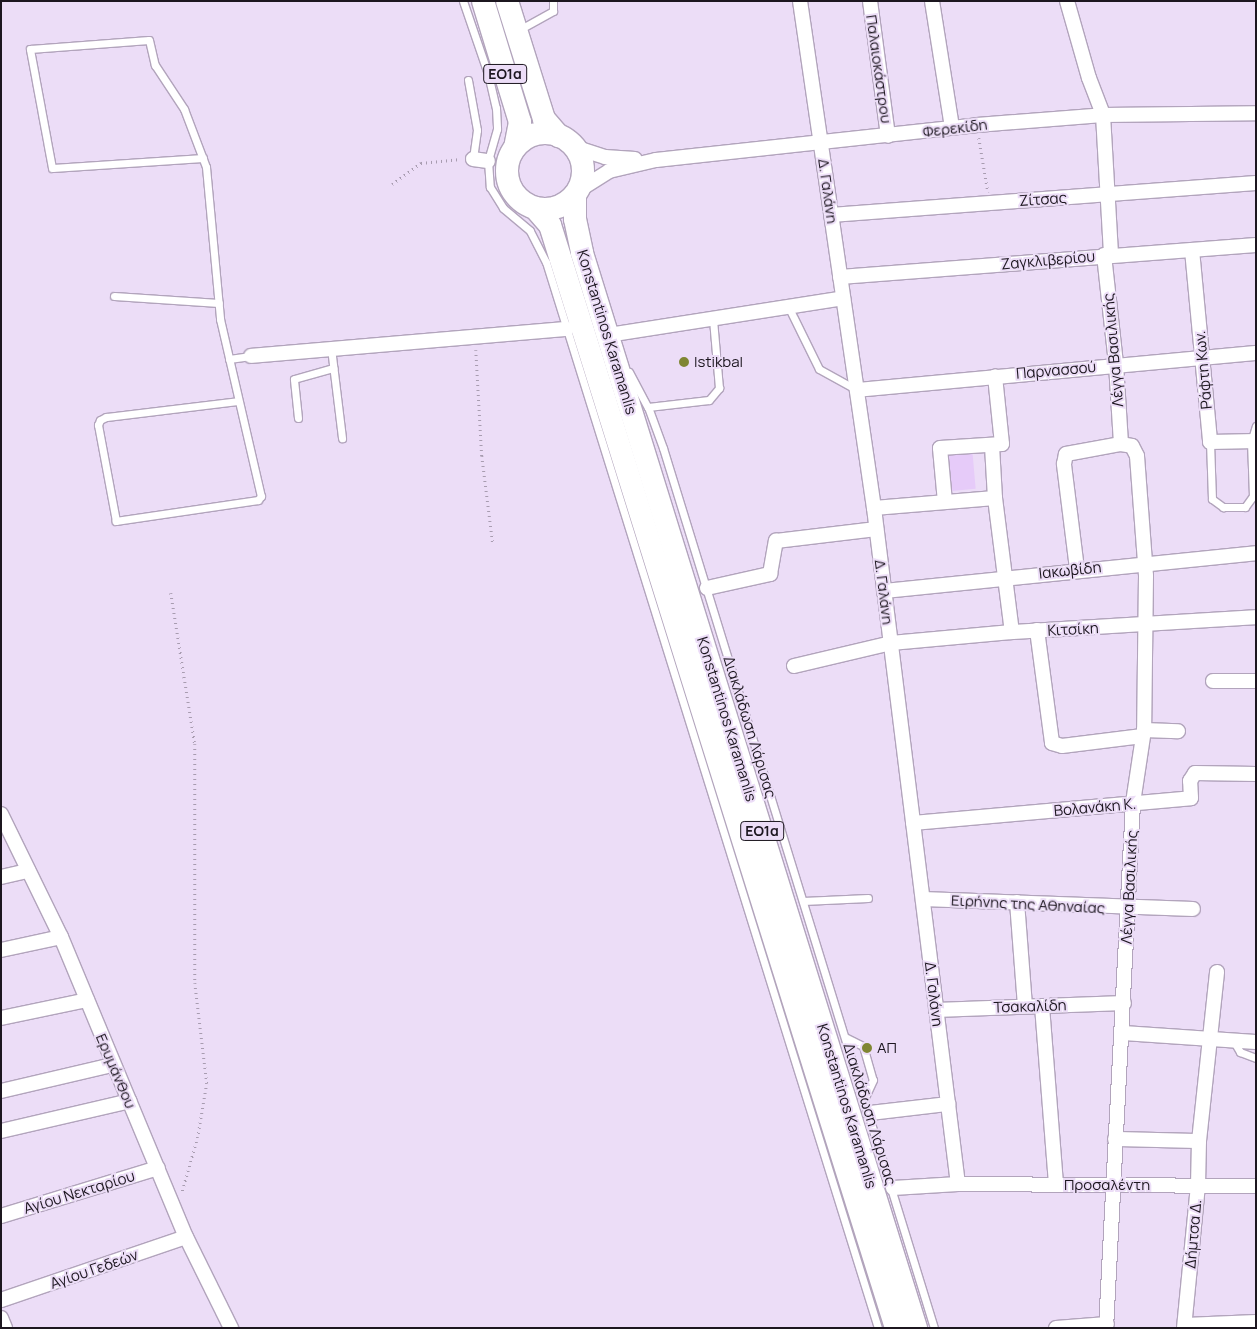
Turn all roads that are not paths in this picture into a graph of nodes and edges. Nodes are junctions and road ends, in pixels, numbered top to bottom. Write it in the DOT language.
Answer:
graph roads {
  1 [pos="463,1"];
  2 [pos="483,1"];
  3 [pos="507,1"];
  4 [pos="554,1"];
  5 [pos="800,1"];
  6 [pos="870,1"];
  7 [pos="932,1"];
  8 [pos="1067,1"];
  9 [pos="524,18"];
  10 [pos="526,26"];
  11 [pos="529,35"];
  12 [pos="468,80"];
  13 [pos="542,81"];
  14 [pos="1256,113"];
  15 [pos="1103,115"];
  16 [pos="544,119"];
  17 [pos="952,127"];
  18 [pos="888,136"];
  19 [pos="567,141"];
  20 [pos="821,144"];
  21 [pos="515,147"];
  22 [pos="203,158"];
  23 [pos="473,159"];
  24 [pos="656,160"];
  25 [pos="488,161"];
  26 [pos="1256,183"];
  27 [pos="577,192"];
  28 [pos="1110,194"];
  29 [pos="535,208"];
  30 [pos="831,215"];
  31 [pos="1256,245"];
  32 [pos="1192,250"];
  33 [pos="1107,255"];
  34 [pos="840,277"];
  35 [pos="114,296"];
  36 [pos="843,298"];
  37 [pos="219,302"];
  38 [pos="788,306"];
  39 [pos="713,319"];
  40 [pos="567,329"];
  41 [pos="608,335"];
  42 [pos="332,348"];
  43 [pos="1256,352"];
  44 [pos="251,356"];
  45 [pos="1202,356"];
  46 [pos="229,358"];
  47 [pos="1116,364"];
  48 [pos="333,368"];
  49 [pos="995,376"];
  50 [pos="857,390"];
  51 [pos="238,401"];
  52 [pos="648,407"];
  53 [pos="298,418"];
  54 [pos="1256,426"];
  55 [pos="342,438"];
  56 [pos="1253,441"];
  57 [pos="1210,442"];
  58 [pos="992,446"];
  59 [pos="1127,446"];
  60 [pos="995,498"];
  61 [pos="945,502"];
  62 [pos="874,508"];
  63 [pos="876,529"];
  64 [pos="1256,553"];
  65 [pos="1145,562"];
  66 [pos="1077,569"];
  67 [pos="1006,578"];
  68 [pos="707,588"];
  69 [pos="884,591"];
  70 [pos="1256,617"];
  71 [pos="1146,625"];
  72 [pos="1037,630"];
  73 [pos="1012,632"];
  74 [pos="891,643"];
  75 [pos="794,666"];
  76 [pos="1213,681"];
  77 [pos="1256,681"];
  78 [pos="1178,731"];
  79 [pos="1143,733"];
  80 [pos="1256,774"];
  81 [pos="1133,804"];
  82 [pos="1,814"];
  83 [pos="913,823"];
  84 [pos="28,872"];
  85 [pos="1,877"];
  86 [pos="868,898"];
  87 [pos="922,899"];
  88 [pos="803,901"];
  89 [pos="1017,902"];
  90 [pos="1128,909"];
  91 [pos="1193,909"];
  92 [pos="61,938"];
  93 [pos="1,950"];
  94 [pos="1217,972"];
  95 [pos="87,1000"];
  96 [pos="1124,1003"];
  97 [pos="1025,1006"];
  98 [pos="1042,1006"];
  99 [pos="936,1010"];
  100 [pos="1,1018"];
  101 [pos="1123,1033"];
  102 [pos="847,1038"];
  103 [pos="1210,1038"];
  104 [pos="1233,1040"];
  105 [pos="1256,1042"];
  106 [pos="1256,1058"];
  107 [pos="112,1066"];
  108 [pos="1,1091"];
  109 [pos="865,1097"];
  110 [pos="130,1101"];
  111 [pos="948,1104"];
  112 [pos="870,1112"];
  113 [pos="1,1131"];
  114 [pos="1115,1139"];
  115 [pos="1199,1141"];
  116 [pos="158,1168"];
  117 [pos="958,1184"];
  118 [pos="1056,1184"];
  119 [pos="1114,1184"];
  120 [pos="1198,1185"];
  121 [pos="1256,1186"];
  122 [pos="892,1188"];
  123 [pos="1,1216"];
  124 [pos="186,1237"];
  125 [pos="1,1300"];
  126 [pos="1,1318"];
  127 [pos="1256,1322"];
  128 [pos="1106,1326"];
  129 [pos="1185,1326"];
  130 [pos="226,1327"];
  131 [pos="5,1328"];
  132 [pos="878,1328"];
  133 [pos="896,1328"];
  134 [pos="916,1328"];
  135 [pos="934,1328"];
  136 [pos="1056,1328"];
  1 -- 25 [label="lane"];
  2 -- 21 [label="main road, ΕΟ1α"];
  3 -- 16 [label="main road, ΕΟ1α"];
  4 -- 10 [label="lane"];
  5 -- 20 [label="street, Δ. Γαλάνη"];
  6 -- 18 [label="street, Παλαιοκάστρου"];
  7 -- 17 [label="street"];
  8 -- 15 [label="street, Λέγγα Βασιλικής"];
  9 -- 10 [label="lane"];
  10 -- 11 [label="lane"];
  12 -- 23 [label="lane"];
  13 -- 16 [label="lane"];
  14 -- 15 [label="street, Φερεκίδη"];
  15 -- 17 [label="street, Φερεκίδη"];
  15 -- 28 [label="street, Λέγγα Βασιλικής"];
  16 -- 19 [label="main road, ΕΟ1α"];
  17 -- 18 [label="street, Φερεκίδη"];
  18 -- 20 [label="street, Φερεκίδη"];
  19 -- 21 [label="main road"];
  19 -- 24 [label="street, Φερεκίδη"];
  19 -- 27 [label="main road, ΕΟ1α"];
  20 -- 24 [label="street, Φερεκίδη"];
  20 -- 30 [label="street, Δ. Γαλάνη"];
  21 -- 29 [label="main road, ΕΟ1α"];
  22 -- 22 [label="lane"];
  22 -- 37 [label="lane"];
  23 -- 25 [label="street"];
  24 -- 27 [label="street, Φερεκίδη"];
  25 -- 40 [label="lane"];
  26 -- 28 [label="street, Ζίτσας"];
  27 -- 29 [label="main road"];
  27 -- 41 [label="main road, Κonstantinos Karamanlis / ΕΟ1α"];
  28 -- 30 [label="street, Ζίτσας"];
  28 -- 33 [label="street, Λέγγα Βασιλικής"];
  29 -- 133 [label="main road, Κonstantinos Karamanlis / ΕΟ1α"];
  30 -- 34 [label="street, Δ. Γαλάνη"];
  31 -- 32 [label="street, Ζαγκλιβερίου"];
  32 -- 33 [label="street, Ζαγκλιβερίου"];
  32 -- 45 [label="street, Ράφτη Κων."];
  33 -- 34 [label="street, Ζαγκλιβερίου"];
  33 -- 47 [label="street, Λέγγα Βασιλικής"];
  34 -- 36 [label="street, Δ. Γαλάνη"];
  35 -- 37 [label="lane"];
  36 -- 38 [label="street"];
  36 -- 50 [label="street, Δ. Γαλάνη"];
  37 -- 46 [label="lane"];
  38 -- 39 [label="street"];
  38 -- 50 [label="lane"];
  39 -- 41 [label="street"];
  39 -- 52 [label="lane"];
  40 -- 42 [label="street"];
  40 -- 132 [label="lane"];
  41 -- 52 [label="lane, Διακλάδωση Λάρισας"];
  41 -- 134 [label="main road, Κonstantinos Karamanlis / ΕΟ1α"];
  42 -- 44 [label="street"];
  42 -- 48 [label="lane"];
  43 -- 45 [label="street, Παρνασσού"];
  44 -- 46 [label="lane"];
  45 -- 47 [label="street, Παρνασσού"];
  45 -- 57 [label="street, Ράφτη Κων."];
  46 -- 51 [label="lane"];
  47 -- 49 [label="street, Παρνασσού"];
  47 -- 59 [label="street, Λέγγα Βασιλικής"];
  48 -- 53 [label="lane"];
  48 -- 55 [label="lane"];
  49 -- 50 [label="street, Παρνασσού"];
  49 -- 58 [label="street"];
  50 -- 62 [label="street, Δ. Γαλάνη"];
  51 -- 51 [label="lane"];
  52 -- 68 [label="lane, Διακλάδωση Λάρισας"];
  54 -- 56 [label="lane"];
  56 -- 57 [label="street"];
  56 -- 57 [label="lane, Ράφτη Κων."];
  58 -- 60 [label="street"];
  58 -- 61 [label="street"];
  59 -- 65 [label="street, Λέγγα Βασιλικής"];
  59 -- 66 [label="street"];
  60 -- 61 [label="street"];
  60 -- 67 [label="street"];
  61 -- 62 [label="street"];
  62 -- 63 [label="street, Δ. Γαλάνη"];
  63 -- 68 [label="street"];
  63 -- 69 [label="street, Δ. Γαλάνη"];
  64 -- 65 [label="street, Ιακωβίδη"];
  65 -- 66 [label="street, Ιακωβίδη"];
  65 -- 71 [label="street, Λέγγα Βασιλικής"];
  66 -- 67 [label="street, Ιακωβίδη"];
  67 -- 69 [label="street, Ιακωβίδη"];
  67 -- 73 [label="street"];
  68 -- 88 [label="lane, Διακλάδωση Λάρισας"];
  69 -- 74 [label="street, Δ. Γαλάνη"];
  70 -- 71 [label="street, Κιτσίκη"];
  71 -- 72 [label="street, Κιτσίκη"];
  71 -- 79 [label="street, Λέγγα Βασιλικής"];
  72 -- 73 [label="street, Κιτσίκη"];
  72 -- 79 [label="street"];
  73 -- 74 [label="street, Κιτσίκη"];
  74 -- 75 [label="street, Κιτσίκη"];
  74 -- 83 [label="street, Δ. Γαλάνη"];
  76 -- 77 [label="street"];
  78 -- 79 [label="street"];
  79 -- 81 [label="street, Λέγγα Βασιλικής"];
  80 -- 81 [label="street, Βολανάκη Κ."];
  81 -- 83 [label="street, Βολανάκη Κ."];
  81 -- 90 [label="street, Λέγγα Βασιλικής"];
  82 -- 84 [label="street, Ερυμάνθου"];
  83 -- 87 [label="street, Δ. Γαλάνη"];
  84 -- 85 [label="street"];
  84 -- 92 [label="street, Ερυμάνθου"];
  86 -- 88 [label="lane"];
  87 -- 89 [label="street, Ειρήνης της Αθηναίας"];
  87 -- 99 [label="street, Δ. Γαλάνη"];
  88 -- 102 [label="lane, Διακλάδωση Λάρισας"];
  89 -- 90 [label="street, Ειρήνης της Αθηναίας"];
  89 -- 97 [label="street"];
  90 -- 91 [label="street, Ειρήνης της Αθηναίας"];
  90 -- 96 [label="street, Λέγγα Βασιλικής"];
  92 -- 93 [label="street"];
  92 -- 95 [label="street, Ερυμάνθου"];
  94 -- 103 [label="street, Δήμτσα Δ."];
  95 -- 100 [label="street"];
  95 -- 107 [label="street, Ερυμάνθου"];
  96 -- 98 [label="street, Τσακαλίδη"];
  96 -- 101 [label="street, Λέγγα Βασιλικής"];
  97 -- 98 [label="street, Τσακαλίδη"];
  97 -- 99 [label="street, Τσακαλίδη"];
  98 -- 118 [label="street"];
  99 -- 111 [label="street, Δ. Γαλάνη"];
  101 -- 103 [label="street"];
  101 -- 114 [label="street, Λέγγα Βασιλικής"];
  102 -- 109 [label="lane, Διακλάδωση Λάρισας"];
  102 -- 109 [label="lane"];
  103 -- 104 [label="street"];
  103 -- 115 [label="street, Δήμτσα Δ."];
  104 -- 105 [label="street"];
  104 -- 106 [label="lane"];
  107 -- 108 [label="street"];
  107 -- 110 [label="street, Ερυμάνθου"];
  109 -- 112 [label="lane, Διακλάδωση Λάρισας"];
  110 -- 113 [label="street"];
  110 -- 116 [label="street, Ερυμάνθου"];
  111 -- 112 [label="street"];
  111 -- 117 [label="street, Δ. Γαλάνη"];
  112 -- 122 [label="lane, Διακλάδωση Λάρισας"];
  114 -- 115 [label="street"];
  114 -- 119 [label="street, Λέγγα Βασιλικής"];
  115 -- 120 [label="street, Δήμτσα Δ."];
  116 -- 123 [label="street, Αγίου Νεκταρίου"];
  116 -- 124 [label="street, Ερυμάνθου"];
  117 -- 118 [label="street, Προσαλέντη"];
  117 -- 122 [label="street, Προσαλέντη"];
  118 -- 119 [label="street, Προσαλέντη"];
  119 -- 120 [label="street, Προσαλέντη"];
  119 -- 128 [label="street, Λέγγα Βασιλικής"];
  120 -- 121 [label="street, Προσαλέντη"];
  120 -- 129 [label="street, Δήμτσα Δ."];
  122 -- 135 [label="lane, Διακλάδωση Λάρισας"];
  124 -- 125 [label="street, Αγίου Γεδεών"];
  124 -- 130 [label="street, Ερυμάνθου"];
  126 -- 131 [label="street"];
  127 -- 129 [label="street"];
  128 -- 136 [label="street"];
}
